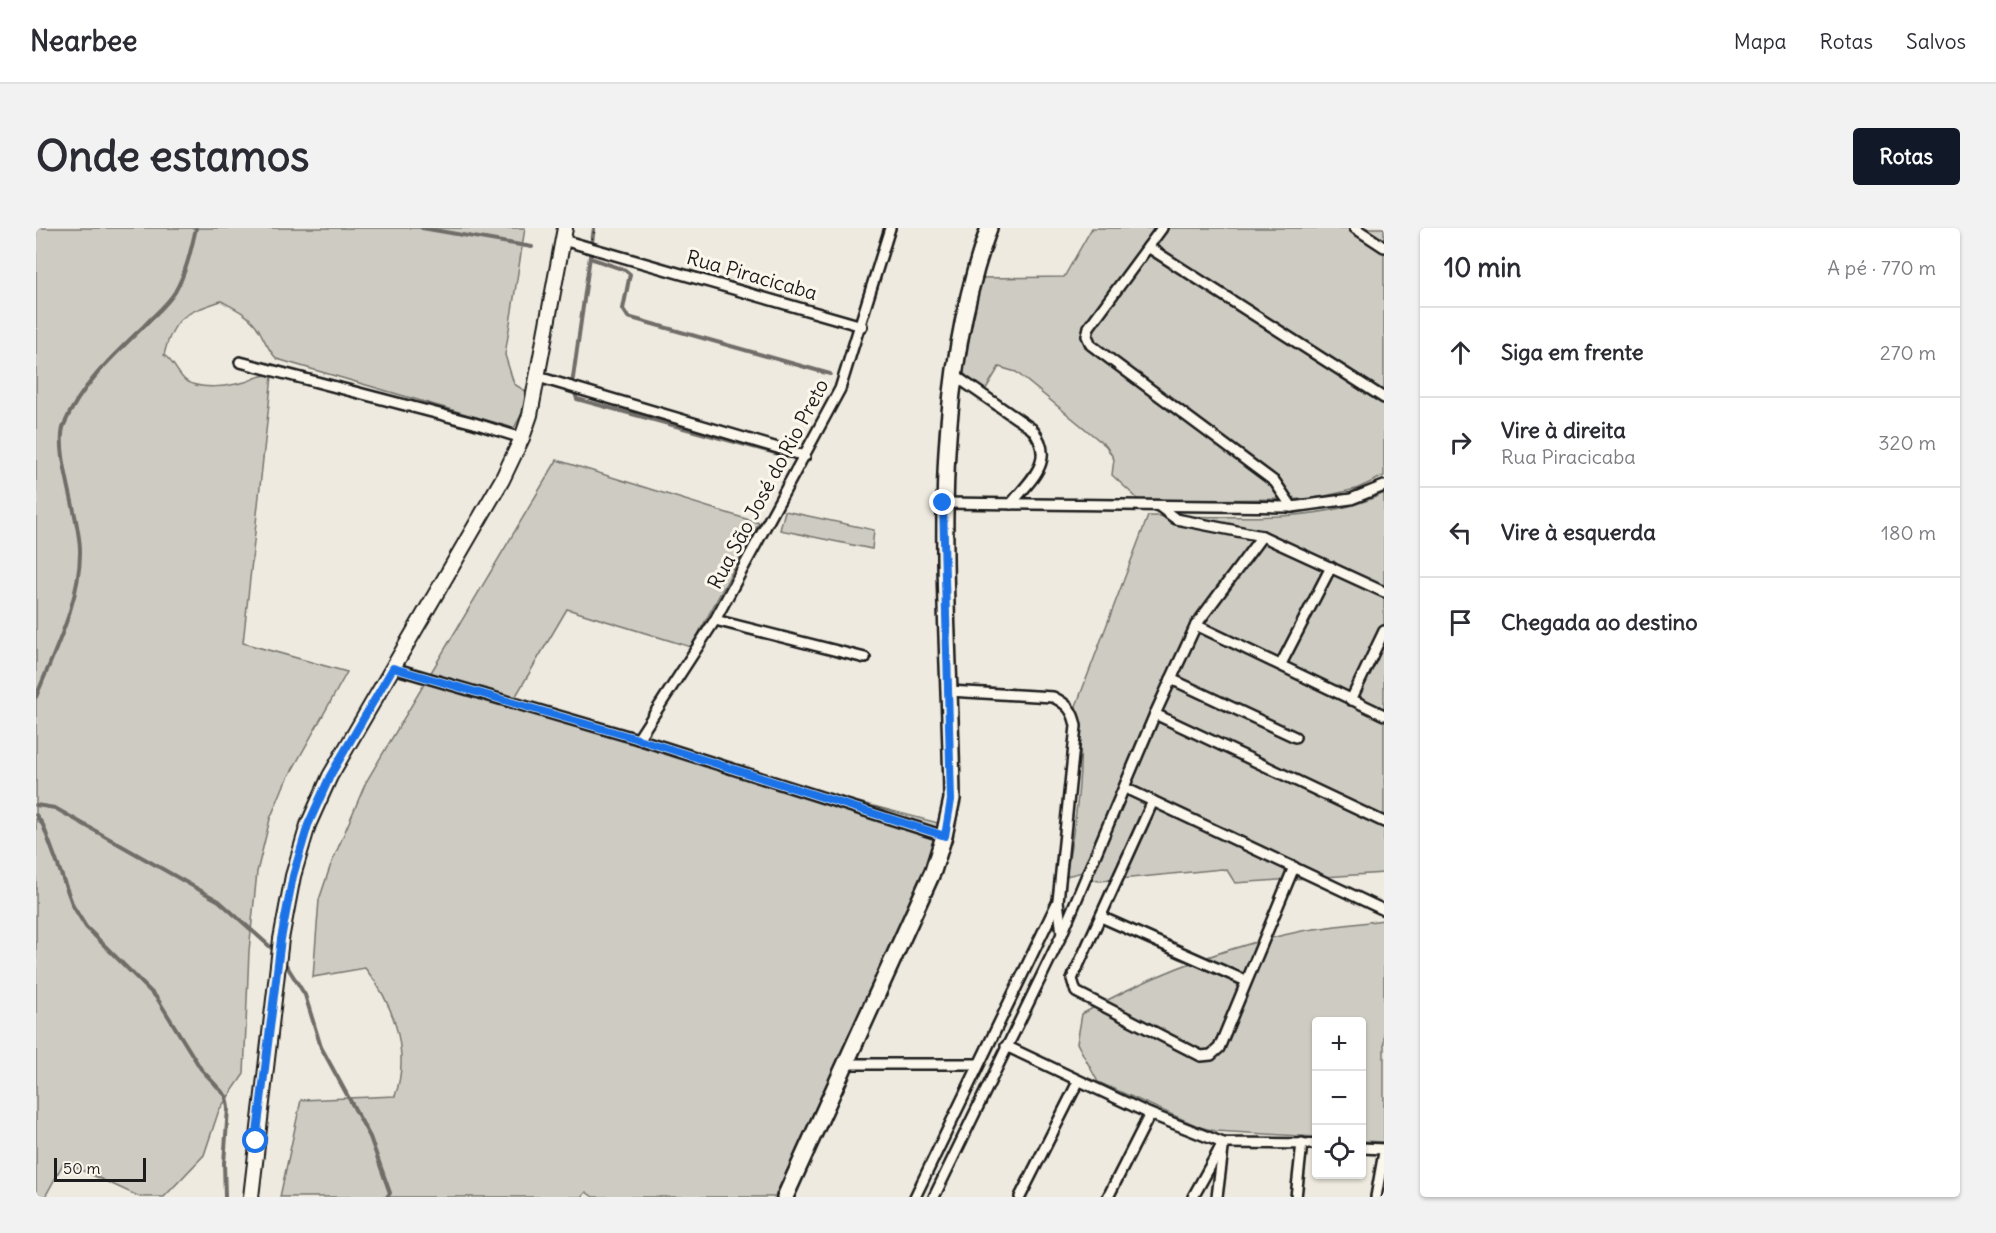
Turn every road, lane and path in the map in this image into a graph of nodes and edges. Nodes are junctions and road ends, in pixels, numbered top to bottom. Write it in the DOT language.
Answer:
graph roads {
  1 [pos="890,228"];
  2 [pos="989,228"];
  3 [pos="1162,228"];
  4 [pos="1355,228"];
  5 [pos="564,234"];
  6 [pos="1148,247"];
  7 [pos="1384,248"];
  8 [pos="862,326"];
  9 [pos="240,362"];
  10 [pos="954,375"];
  11 [pos="538,377"];
  12 [pos="1384,398"];
  13 [pos="522,438"];
  14 [pos="805,456"];
  15 [pos="1384,486"];
  16 [pos="943,503"];
  17 [pos="1011,504"];
  18 [pos="1160,507"];
  19 [pos="1292,507"];
  20 [pos="1262,536"];
  21 [pos="1331,567"];
  22 [pos="1384,592"];
  23 [pos="715,620"];
  24 [pos="1197,625"];
  25 [pos="1384,631"];
  26 [pos="865,658"];
  27 [pos="1281,664"];
  28 [pos="393,668"];
  29 [pos="1170,679"];
  30 [pos="949,691"];
  31 [pos="1351,700"];
  32 [pos="1155,714"];
  33 [pos="1384,715"];
  34 [pos="1295,737"];
  35 [pos="638,739"];
  36 [pos="1125,788"];
  37 [pos="1153,801"];
  38 [pos="1384,822"];
  39 [pos="945,836"];
  40 [pos="1294,867"];
  41 [pos="1058,901"];
  42 [pos="1384,910"];
  43 [pos="1101,917"];
  44 [pos="1062,934"];
  45 [pos="1246,981"];
  46 [pos="1006,1046"];
  47 [pos="847,1064"];
  48 [pos="978,1064"];
  49 [pos="1078,1082"];
  50 [pos="1150,1114"];
  51 [pos="1223,1143"];
  52 [pos="1302,1143"];
  53 [pos="1312,1144"];
  54 [pos="1366,1148"];
  55 [pos="1384,1150"];
  56 [pos="251,1197"];
  57 [pos="785,1197"];
  58 [pos="915,1197"];
  59 [pos="934,1197"];
  60 [pos="1020,1197"];
  61 [pos="1108,1197"];
  62 [pos="1193,1197"];
  63 [pos="1217,1197"];
  64 [pos="1296,1197"];
  65 [pos="1377,1197"];
  1 -- 8 [label="street, Rua São José do Rio Preto"];
  2 -- 10 [label="main road"];
  3 -- 6 [label="street"];
  4 -- 7 [label="street"];
  5 -- 8 [label="street, Rua Piracicaba"];
  5 -- 11 [label="main road"];
  6 -- 12 [label="street"];
  6 -- 19 [label="street"];
  8 -- 14 [label="street, Rua São José do Rio Preto"];
  9 -- 13 [label="street"];
  10 -- 16 [label="main road"];
  10 -- 17 [label="street"];
  11 -- 13 [label="main road"];
  11 -- 14 [label="street"];
  13 -- 28 [label="main road"];
  14 -- 23 [label="street, Rua São José do Rio Preto"];
  15 -- 19 [label="street"];
  16 -- 17 [label="street"];
  16 -- 30 [label="main road"];
  17 -- 18 [label="street"];
  18 -- 19 [label="street"];
  18 -- 20 [label="street"];
  20 -- 21 [label="street"];
  20 -- 24 [label="street"];
  21 -- 22 [label="street"];
  21 -- 27 [label="street"];
  23 -- 26 [label="street"];
  23 -- 35 [label="street, Rua São José do Rio Preto"];
  24 -- 27 [label="street"];
  24 -- 29 [label="street"];
  25 -- 31 [label="street"];
  27 -- 31 [label="street"];
  28 -- 35 [label="street"];
  28 -- 56 [label="main road"];
  29 -- 32 [label="street"];
  29 -- 34 [label="street"];
  30 -- 39 [label="main road"];
  30 -- 41 [label="street"];
  31 -- 33 [label="street"];
  32 -- 36 [label="street"];
  32 -- 38 [label="street"];
  35 -- 39 [label="street"];
  36 -- 37 [label="street"];
  36 -- 44 [label="street"];
  37 -- 40 [label="street"];
  37 -- 43 [label="street"];
  39 -- 47 [label="main road"];
  40 -- 42 [label="street"];
  40 -- 45 [label="street"];
  41 -- 44 [label="street"];
  41 -- 48 [label="street"];
  43 -- 45 [label="street"];
  43 -- 45 [label="street"];
  44 -- 46 [label="street"];
  46 -- 49 [label="street"];
  46 -- 59 [label="street"];
  47 -- 48 [label="street"];
  47 -- 57 [label="main road"];
  48 -- 58 [label="street"];
  49 -- 50 [label="street"];
  49 -- 60 [label="street"];
  50 -- 51 [label="street"];
  50 -- 61 [label="street"];
  51 -- 52 [label="street"];
  51 -- 62 [label="street"];
  51 -- 63 [label="street"];
  52 -- 53 [label="street"];
  52 -- 64 [label="street"];
  54 -- 55 [label="street"];
  55 -- 65 [label="street"];
}
